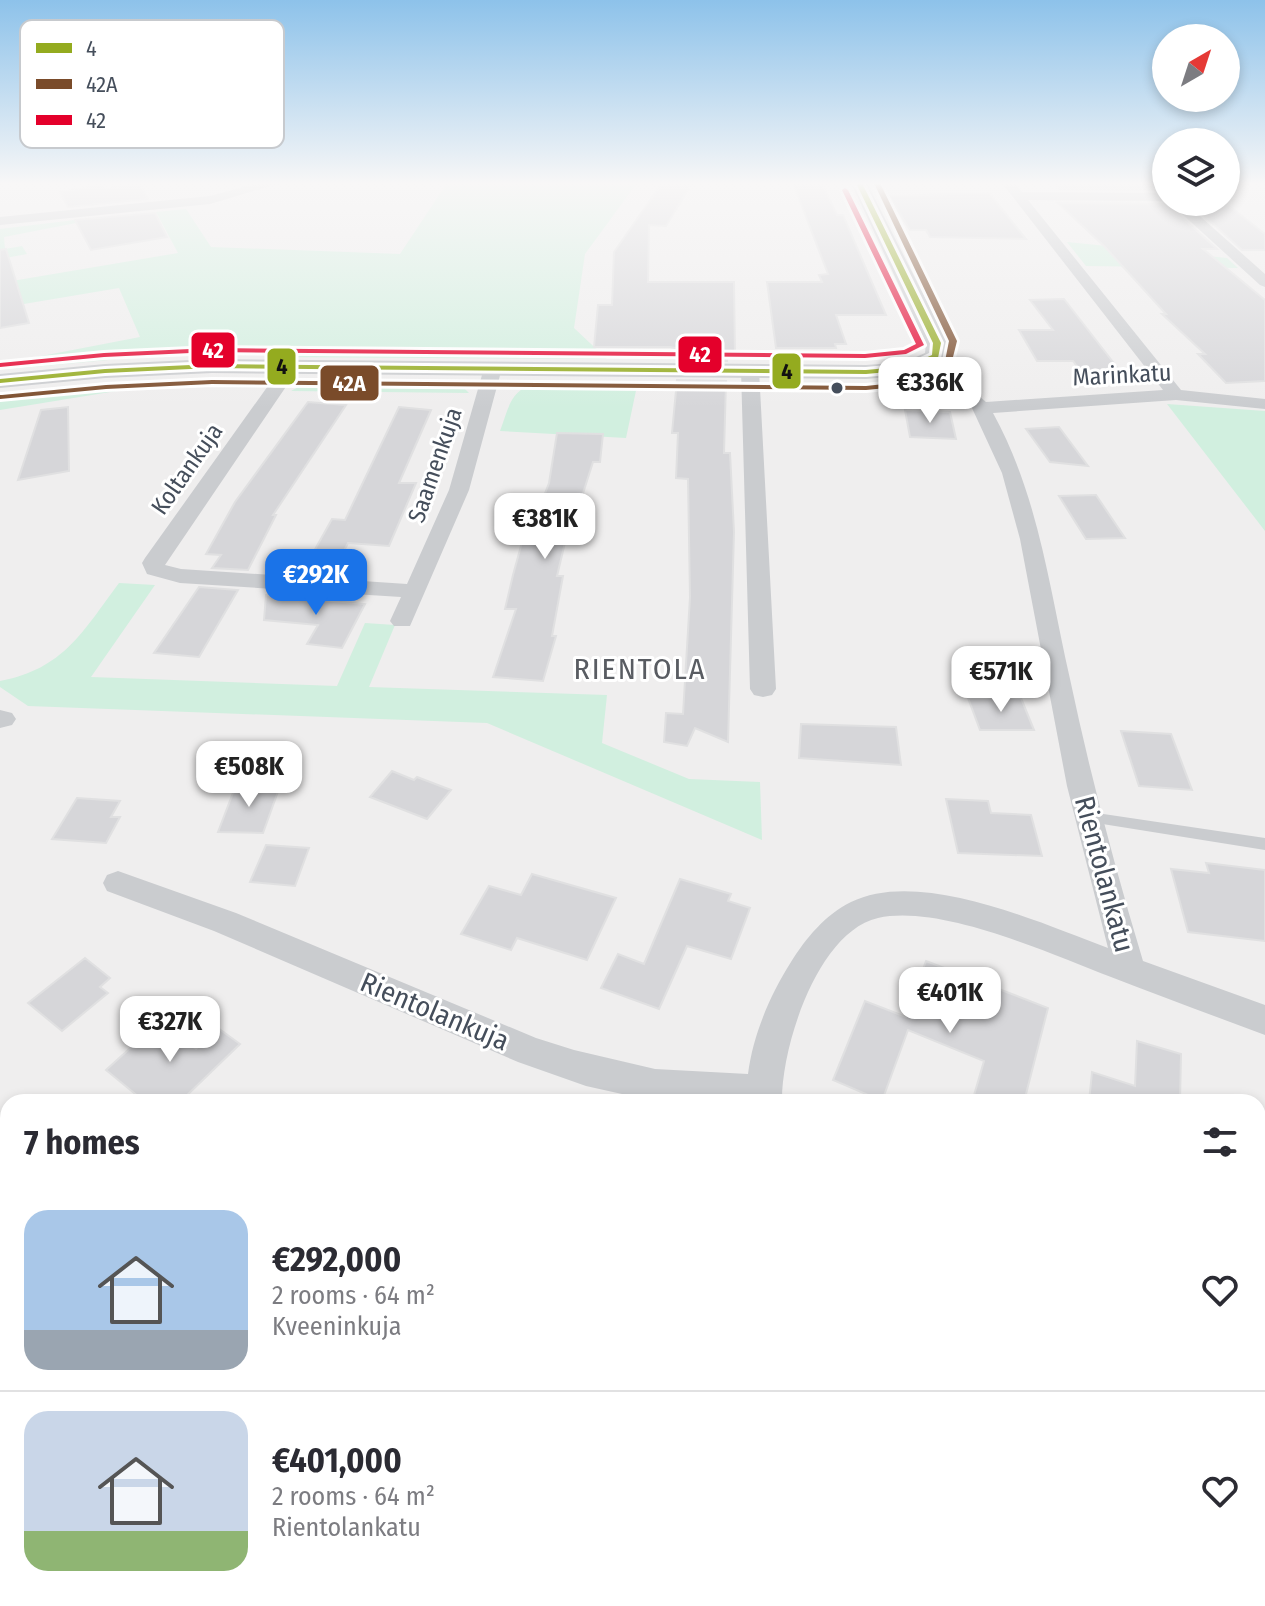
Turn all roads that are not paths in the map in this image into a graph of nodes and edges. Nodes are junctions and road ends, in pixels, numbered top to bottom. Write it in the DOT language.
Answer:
graph roads {
  1 [pos="896,258"];
  2 [pos="1068,258"];
  3 [pos="1238,258"];
  4 [pos="1265,282"];
  5 [pos="929,362"];
  6 [pos="291,366"];
  7 [pos="493,368"];
  8 [pos="750,370"];
  9 [pos="0,381"];
  10 [pos="1176,395"];
  11 [pos="1265,404"];
  12 [pos="981,408"];
  13 [pos="414,591"];
  14 [pos="402,621"];
  15 [pos="763,689"];
  16 [pos="1090,817"];
  17 [pos="1265,844"];
  18 [pos="118,883"];
  19 [pos="1130,970"];
  20 [pos="1265,1020"];
  21 [pos="734,1094"];
  22 [pos="765,1094"];
  1 -- 5 [label="street"];
  2 -- 10 [label="street"];
  3 -- 4 [label="street"];
  5 -- 8 [label="street"];
  5 -- 12 [label="street, Rientolankatu"];
  6 -- 7 [label="street"];
  6 -- 9 [label="street"];
  6 -- 13 [label="street, Koltankuja"];
  7 -- 8 [label="street"];
  7 -- 13 [label="street, Saamenkuja"];
  8 -- 15 [label="street"];
  10 -- 11 [label="street, Marinkatu"];
  10 -- 12 [label="street, Marinkatu"];
  12 -- 16 [label="street, Rientolankatu"];
  13 -- 14 [label="street, Saamenkuja"];
  16 -- 17 [label="lane"];
  16 -- 19 [label="street, Rientolankatu"];
  18 -- 21 [label="street, Rientolankuja"];
  19 -- 20 [label="street"];
  19 -- 22 [label="street, Rientolankatu"];
}
